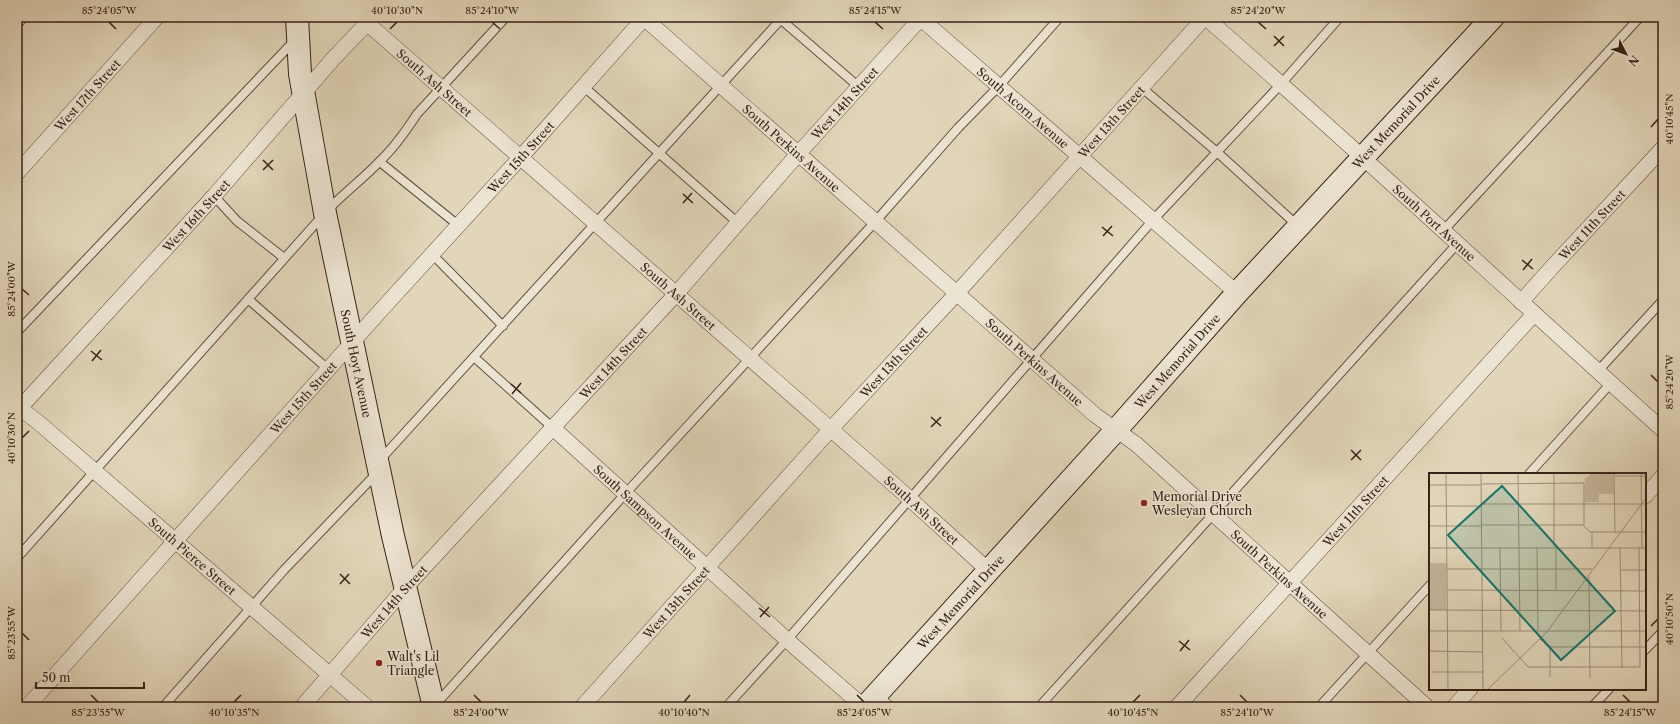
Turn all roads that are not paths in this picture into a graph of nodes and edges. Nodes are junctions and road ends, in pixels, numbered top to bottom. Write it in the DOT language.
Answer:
graph roads {
  1 [pos="24,17"];
  2 [pos="157,17"];
  3 [pos="506,17"];
  4 [pos="644,17"];
  5 [pos="921,17"];
  6 [pos="1060,17"];
  7 [pos="1205,17"];
  8 [pos="1340,17"];
  9 [pos="1492,17"];
  10 [pos="1640,17"];
  11 [pos="781,18"];
  12 [pos="370,20"];
  13 [pos="17,25"];
  14 [pos="298,27"];
  15 [pos="1281,84"];
  16 [pos="583,86"];
  17 [pos="999,86"];
  18 [pos="721,87"];
  19 [pos="859,87"];
  20 [pos="1141,87"];
  21 [pos="441,88"];
  22 [pos="304,94"];
  23 [pos="1663,148"];
  24 [pos="1218,152"];
  25 [pos="660,154"];
  26 [pos="798,154"];
  27 [pos="1080,155"];
  28 [pos="520,158"];
  29 [pos="1362,158"];
  30 [pos="380,162"];
  31 [pos="17,173"];
  32 [pos="214,196"];
  33 [pos="325,213"];
  34 [pos="1153,220"];
  35 [pos="875,222"];
  36 [pos="738,223"];
  37 [pos="596,224"];
  38 [pos="458,225"];
  39 [pos="1299,226"];
  40 [pos="1442,231"];
  41 [pos="1457,244"];
  42 [pos="432,254"];
  43 [pos="284,258"];
  44 [pos="957,293"];
  45 [pos="1237,293"];
  46 [pos="676,294"];
  47 [pos="248,299"];
  48 [pos="1663,300"];
  49 [pos="1521,302"];
  50 [pos="1534,314"];
  51 [pos="503,326"];
  52 [pos="17,332"];
  53 [pos="353,342"];
  54 [pos="474,357"];
  55 [pos="750,359"];
  56 [pos="1031,359"];
  57 [pos="329,370"];
  58 [pos="1598,371"];
  59 [pos="1611,383"];
  60 [pos="18,409"];
  61 [pos="553,428"];
  62 [pos="830,430"];
  63 [pos="1116,430"];
  64 [pos="1663,430"];
  65 [pos="378,467"];
  66 [pos="94,471"];
  67 [pos="1530,473"];
  68 [pos="1663,476"];
  69 [pos="625,494"];
  70 [pos="1646,495"];
  71 [pos="910,499"];
  72 [pos="1213,514"];
  73 [pos="175,541"];
  74 [pos="17,558"];
  75 [pos="706,568"];
  76 [pos="988,570"];
  77 [pos="1289,583"];
  78 [pos="1429,586"];
  79 [pos="405,588"];
  80 [pos="251,608"];
  81 [pos="1663,631"];
  82 [pos="787,640"];
  83 [pos="1646,649"];
  84 [pos="1368,654"];
  85 [pos="331,675"];
  86 [pos="1469,690"];
  87 [pos="1608,690"];
  88 [pos="872,704"];
  89 [pos="27,707"];
  90 [pos="163,707"];
  91 [pos="302,707"];
  92 [pos="367,707"];
  93 [pos="434,707"];
  94 [pos="582,707"];
  95 [pos="726,707"];
  96 [pos="1039,707"];
  97 [pos="1177,707"];
  98 [pos="1319,707"];
  99 [pos="1427,707"];
  100 [pos="1454,707"];
  101 [pos="1592,707"];
  1 -- 13 [label="lane"];
  2 -- 31 [label="street, West 17th Street"];
  3 -- 21 [label="lane"];
  4 -- 16 [label="street, West 15th Street"];
  4 -- 18 [label="street, South Perkins Avenue"];
  5 -- 17 [label="street, South Acorn Avenue"];
  5 -- 19 [label="street, West 14th Street"];
  6 -- 17 [label="lane"];
  7 -- 15 [label="street, South Port Avenue"];
  7 -- 20 [label="street, West 13th Street"];
  8 -- 15 [label="lane"];
  9 -- 29 [label="main road, West Memorial Drive"];
  10 -- 40 [label="lane"];
  11 -- 18 [label="lane"];
  11 -- 19 [label="lane"];
  12 -- 21 [label="street, South Ash Street"];
  12 -- 22 [label="street, West 16th Street"];
  14 -- 22 [label="main road, South Hoyt Avenue"];
  14 -- 52 [label="lane"];
  15 -- 24 [label="lane"];
  15 -- 29 [label="street, South Port Avenue"];
  16 -- 25 [label="lane"];
  16 -- 28 [label="street, West 15th Street"];
  17 -- 27 [label="street, South Acorn Avenue"];
  17 -- 35 [label="lane"];
  18 -- 25 [label="lane"];
  18 -- 26 [label="street, South Perkins Avenue"];
  19 -- 26 [label="street, West 14th Street"];
  20 -- 24 [label="lane"];
  20 -- 27 [label="street, West 13th Street"];
  21 -- 28 [label="street, South Ash Street"];
  21 -- 30 [label="lane"];
  22 -- 32 [label="street, West 16th Street"];
  22 -- 33 [label="main road, South Hoyt Avenue"];
  23 -- 49 [label="street, West 11th Street"];
  24 -- 34 [label="lane"];
  24 -- 39 [label="lane"];
  25 -- 36 [label="lane"];
  25 -- 37 [label="lane"];
  26 -- 35 [label="street, South Perkins Avenue"];
  26 -- 36 [label="street, West 14th Street"];
  27 -- 34 [label="street, South Acorn Avenue"];
  27 -- 44 [label="street, West 13th Street"];
  28 -- 37 [label="street, South Ash Street"];
  28 -- 38 [label="street, West 15th Street"];
  29 -- 39 [label="main road, West Memorial Drive"];
  29 -- 40 [label="street, South Port Avenue"];
  30 -- 33 [label="lane"];
  30 -- 38 [label="lane"];
  32 -- 43 [label="lane"];
  32 -- 60 [label="street, West 16th Street"];
  33 -- 43 [label="lane"];
  33 -- 53 [label="main road, South Hoyt Avenue"];
  34 -- 45 [label="street, South Acorn Avenue"];
  34 -- 56 [label="lane"];
  35 -- 44 [label="street, South Perkins Avenue"];
  35 -- 55 [label="lane"];
  36 -- 46 [label="street, West 14th Street"];
  37 -- 46 [label="street, South Ash Street"];
  37 -- 51 [label="lane"];
  38 -- 42 [label="street, West 15th Street"];
  39 -- 45 [label="main road, West Memorial Drive"];
  40 -- 41 [label="street, South Port Avenue"];
  41 -- 49 [label="street, South Port Avenue"];
  41 -- 72 [label="lane"];
  42 -- 51 [label="lane"];
  42 -- 53 [label="street, West 15th Street"];
  43 -- 47 [label="lane"];
  44 -- 56 [label="street, South Perkins Avenue"];
  44 -- 62 [label="street, West 13th Street"];
  45 -- 63 [label="main road, West Memorial Drive"];
  46 -- 55 [label="street, South Ash Street"];
  46 -- 61 [label="street, West 14th Street"];
  47 -- 57 [label="lane"];
  47 -- 66 [label="lane"];
  48 -- 58 [label="lane"];
  49 -- 50 [label="street, South Port Avenue"];
  50 -- 58 [label="street, South Port Avenue"];
  50 -- 77 [label="street, West 11th Street"];
  51 -- 54 [label="lane"];
  53 -- 57 [label="street, West 15th Street"];
  53 -- 65 [label="main road, South Hoyt Avenue"];
  54 -- 61 [label="lane"];
  54 -- 65 [label="lane"];
  55 -- 62 [label="street, South Ash Street"];
  55 -- 69 [label="lane"];
  56 -- 63 [label="street, South Perkins Avenue"];
  56 -- 71 [label="lane"];
  57 -- 73 [label="street, West 15th Street"];
  58 -- 59 [label="street, South Port Avenue"];
  59 -- 64 [label="street, South Port Avenue"];
  59 -- 67 [label="lane"];
  60 -- 66 [label="street, South Pierce Street"];
  61 -- 69 [label="street, South Sampson Avenue"];
  61 -- 79 [label="street, West 14th Street"];
  62 -- 71 [label="street, South Ash Street"];
  62 -- 75 [label="street, West 13th Street"];
  63 -- 72 [label="street, South Perkins Avenue"];
  63 -- 76 [label="main road, West Memorial Drive"];
  65 -- 79 [label="main road, South Hoyt Avenue"];
  65 -- 80 [label="lane"];
  66 -- 73 [label="street, South Pierce Street"];
  66 -- 74 [label="lane"];
  68 -- 70 [label="street"];
  69 -- 75 [label="street, South Sampson Avenue"];
  69 -- 93 [label="lane"];
  71 -- 76 [label="street, South Ash Street"];
  71 -- 82 [label="lane"];
  72 -- 77 [label="street, South Perkins Avenue"];
  72 -- 96 [label="lane"];
  73 -- 80 [label="street, South Pierce Street"];
  73 -- 89 [label="street, West 15th Street"];
  75 -- 82 [label="street, South Sampson Avenue"];
  75 -- 94 [label="street, West 13th Street"];
  76 -- 88 [label="main road, West Memorial Drive"];
  77 -- 84 [label="street, South Perkins Avenue"];
  77 -- 97 [label="street, West 11th Street"];
  78 -- 84 [label="lane"];
  79 -- 85 [label="street, West 14th Street"];
  79 -- 93 [label="main road, South Hoyt Avenue"];
  80 -- 85 [label="street, South Pierce Street"];
  80 -- 90 [label="lane"];
  81 -- 83 [label="lane"];
  82 -- 88 [label="street, South Sampson Avenue"];
  82 -- 95 [label="lane"];
  84 -- 98 [label="lane"];
  84 -- 99 [label="street, South Perkins Avenue"];
  85 -- 91 [label="street, West 14th Street"];
  85 -- 92 [label="street, South Pierce Street"];
  86 -- 100 [label="street"];
  87 -- 101 [label="lane"];
}
